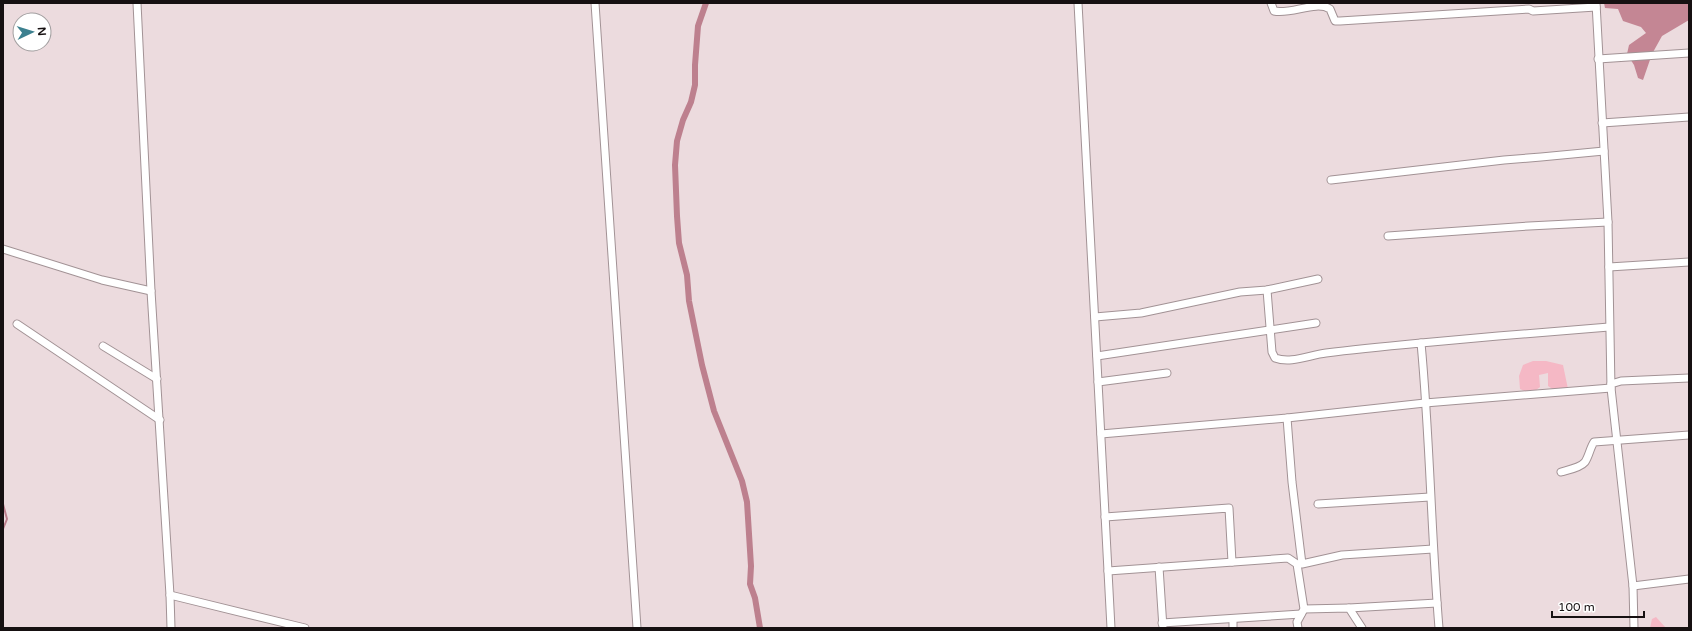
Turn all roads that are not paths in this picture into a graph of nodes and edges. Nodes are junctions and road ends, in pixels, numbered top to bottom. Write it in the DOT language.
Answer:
graph roads {
  1 [pos="137,3"];
  2 [pos="595,3"];
  3 [pos="1078,3"];
  4 [pos="1271,3"];
  5 [pos="1596,5"];
  6 [pos="1689,53"];
  7 [pos="1598,59"];
  8 [pos="1689,116"];
  9 [pos="1602,123"];
  10 [pos="1604,151"];
  11 [pos="1331,180"];
  12 [pos="1608,222"];
  13 [pos="1388,236"];
  14 [pos="3,249"];
  15 [pos="1689,262"];
  16 [pos="1609,267"];
  17 [pos="1318,279"];
  18 [pos="1267,290"];
  19 [pos="151,291"];
  20 [pos="1095,317"];
  21 [pos="1316,323"];
  22 [pos="17,324"];
  23 [pos="1609,327"];
  24 [pos="1270,329"];
  25 [pos="1421,344"];
  26 [pos="103,346"];
  27 [pos="1097,356"];
  28 [pos="1167,373"];
  29 [pos="1689,378"];
  30 [pos="157,379"];
  31 [pos="1098,382"];
  32 [pos="1611,386"];
  33 [pos="1425,403"];
  34 [pos="1287,418"];
  35 [pos="160,420"];
  36 [pos="1101,434"];
  37 [pos="1689,435"];
  38 [pos="1618,440"];
  39 [pos="1561,472"];
  40 [pos="1430,497"];
  41 [pos="1318,504"];
  42 [pos="1105,517"];
  43 [pos="1433,549"];
  44 [pos="1232,562"];
  45 [pos="1300,564"];
  46 [pos="1159,568"];
  47 [pos="1108,571"];
  48 [pos="1689,579"];
  49 [pos="1632,586"];
  50 [pos="170,594"];
  51 [pos="1437,603"];
  52 [pos="1349,608"];
  53 [pos="1302,612"];
  54 [pos="1233,619"];
  55 [pos="1163,625"];
  56 [pos="1189,625"];
  57 [pos="171,628"];
  58 [pos="305,628"];
  59 [pos="637,628"];
  60 [pos="1111,628"];
  61 [pos="1234,628"];
  62 [pos="1298,628"];
  63 [pos="1362,628"];
  64 [pos="1439,628"];
  65 [pos="1634,628"];
  1 -- 19 [label="street"];
  2 -- 59 [label="street"];
  3 -- 20 [label="street"];
  4 -- 5 [label="street"];
  5 -- 7 [label="street"];
  6 -- 7 [label="street"];
  7 -- 9 [label="street"];
  8 -- 9 [label="street"];
  9 -- 10 [label="street"];
  10 -- 11 [label="street"];
  10 -- 12 [label="street"];
  12 -- 13 [label="street"];
  12 -- 16 [label="street"];
  14 -- 19 [label="street"];
  15 -- 16 [label="street"];
  16 -- 23 [label="street"];
  17 -- 18 [label="street"];
  18 -- 20 [label="street"];
  18 -- 24 [label="street"];
  19 -- 30 [label="street"];
  20 -- 27 [label="street"];
  21 -- 24 [label="street"];
  22 -- 35 [label="street"];
  23 -- 25 [label="street"];
  23 -- 32 [label="street"];
  24 -- 25 [label="street"];
  24 -- 27 [label="street"];
  25 -- 33 [label="street"];
  26 -- 30 [label="street"];
  27 -- 31 [label="street"];
  28 -- 31 [label="street"];
  29 -- 32 [label="street"];
  30 -- 35 [label="street"];
  31 -- 36 [label="street"];
  32 -- 33 [label="street"];
  32 -- 38 [label="street"];
  33 -- 34 [label="street"];
  33 -- 40 [label="street"];
  34 -- 36 [label="street"];
  34 -- 45 [label="street"];
  35 -- 50 [label="street"];
  36 -- 42 [label="street"];
  37 -- 38 [label="street"];
  38 -- 39 [label="street"];
  38 -- 49 [label="street"];
  40 -- 41 [label="street"];
  40 -- 43 [label="street"];
  42 -- 44 [label="street"];
  42 -- 47 [label="street"];
  43 -- 45 [label="street"];
  43 -- 51 [label="street"];
  44 -- 45 [label="street"];
  44 -- 46 [label="street"];
  45 -- 53 [label="street"];
  46 -- 47 [label="street"];
  46 -- 55 [label="street"];
  47 -- 60 [label="street"];
  48 -- 49 [label="street"];
  49 -- 65 [label="street"];
  50 -- 57 [label="street"];
  50 -- 58 [label="street"];
  51 -- 52 [label="street"];
  51 -- 64 [label="street"];
  52 -- 53 [label="street"];
  52 -- 63 [label="street"];
  53 -- 54 [label="street"];
  53 -- 62 [label="street"];
  54 -- 56 [label="street"];
  54 -- 61 [label="street"];
  55 -- 56 [label="street"];
}
